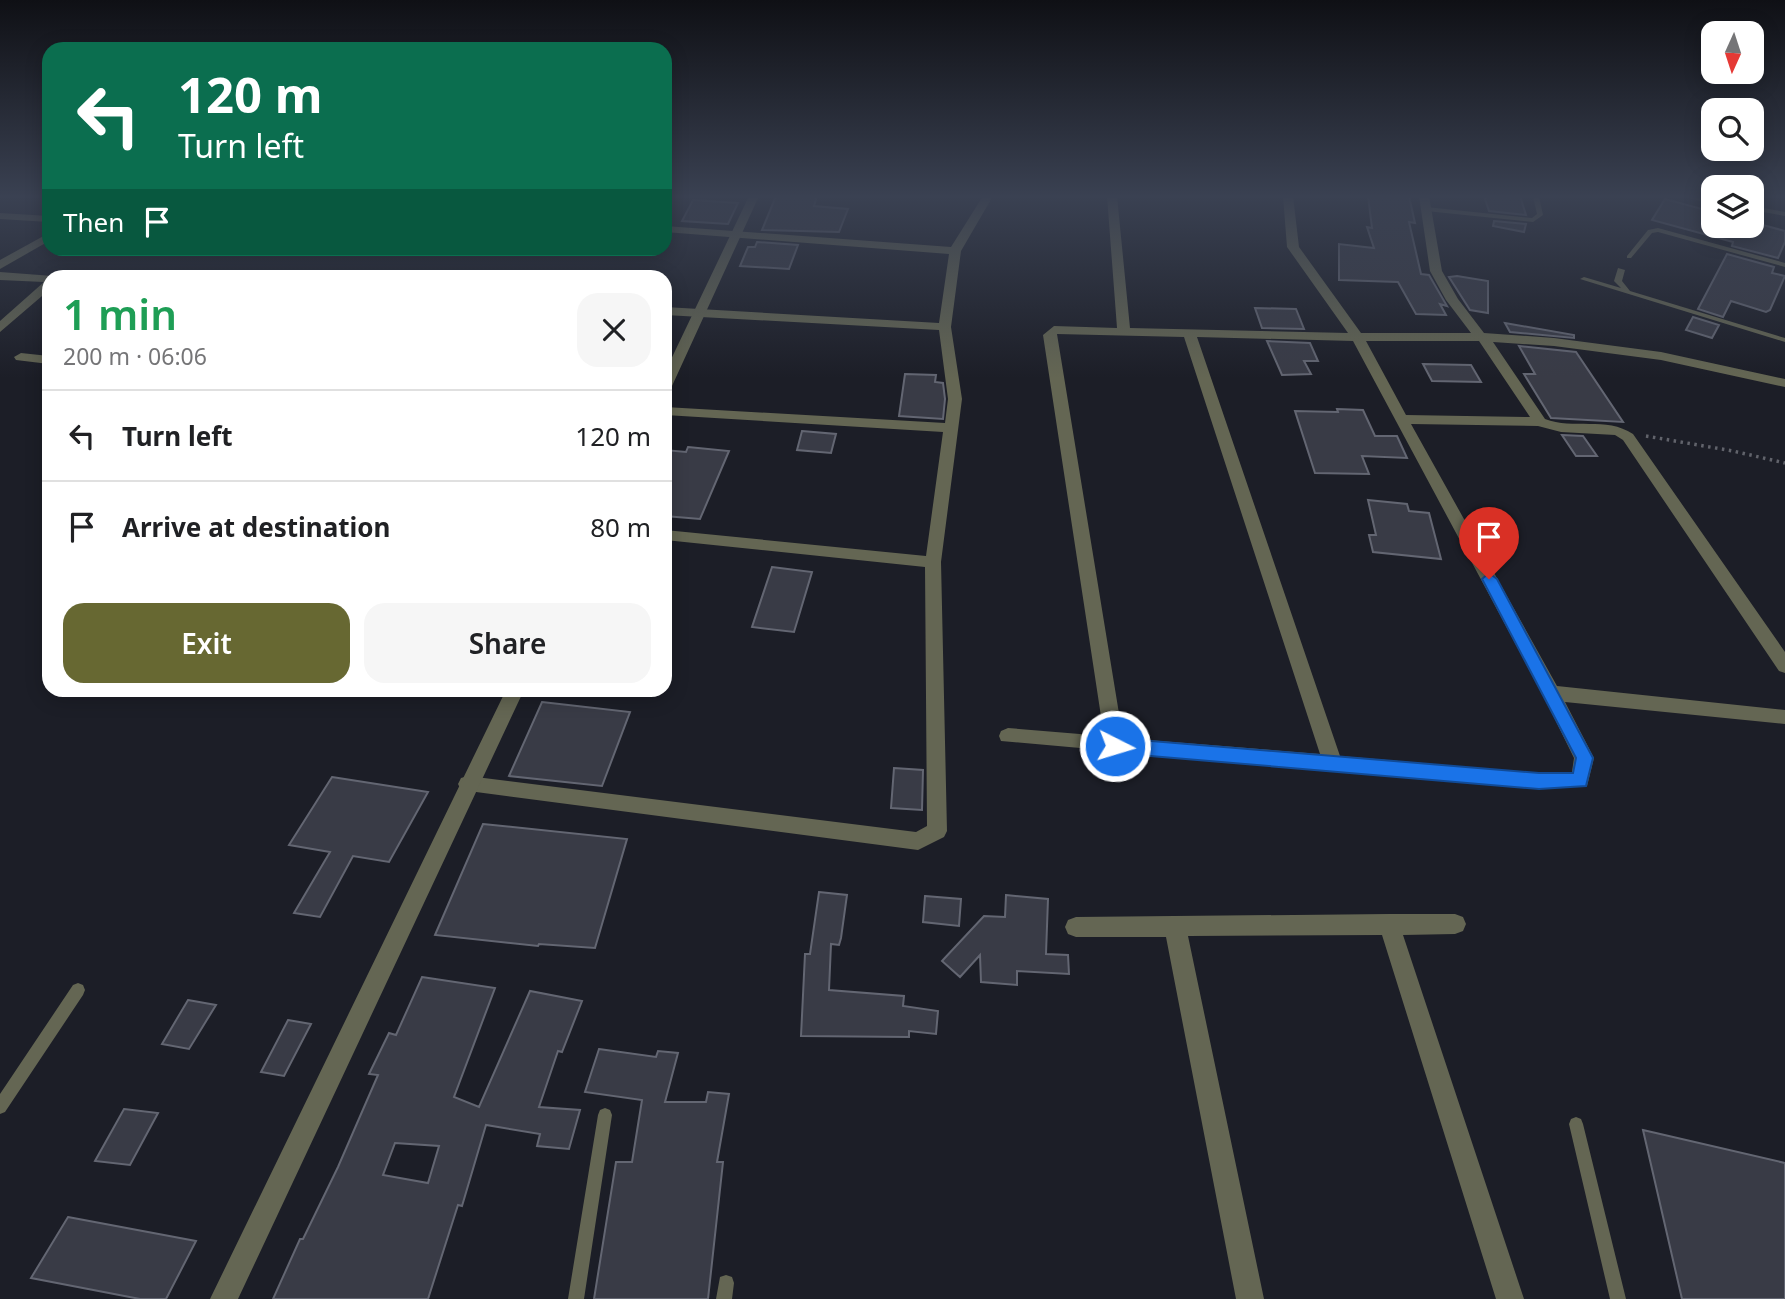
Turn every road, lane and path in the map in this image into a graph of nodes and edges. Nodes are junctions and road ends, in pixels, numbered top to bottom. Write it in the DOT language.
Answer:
graph roads {
  1 [pos="725,257"];
  2 [pos="954,257"];
  3 [pos="1117,257"];
  4 [pos="1300,257"];
  5 [pos="1433,257"];
  6 [pos="1755,257"];
  7 [pos="1785,265"];
  8 [pos="1621,270"];
  9 [pos="0,276"];
  10 [pos="42,279"];
  11 [pos="1584,279"];
  12 [pos="42,290"];
  13 [pos="1636,294"];
  14 [pos="672,311"];
  15 [pos="698,313"];
  16 [pos="945,327"];
  17 [pos="0,328"];
  18 [pos="1124,331"];
  19 [pos="1189,333"];
  20 [pos="1357,337"];
  21 [pos="1482,337"];
  22 [pos="1785,340"];
  23 [pos="21,358"];
  24 [pos="42,360"];
  25 [pos="672,371"];
  26 [pos="1785,383"];
  27 [pos="672,411"];
  28 [pos="1403,419"];
  29 [pos="1540,422"];
  30 [pos="953,428"];
  31 [pos="1624,433"];
  32 [pos="1785,463"];
  33 [pos="672,536"];
  34 [pos="933,562"];
  35 [pos="1785,666"];
  36 [pos="1551,693"];
  37 [pos="511,697"];
  38 [pos="1785,717"];
  39 [pos="1008,736"];
  40 [pos="1115,746"];
  41 [pos="1333,764"];
  42 [pos="468,783"];
  43 [pos="1389,924"];
  44 [pos="1455,924"];
  45 [pos="1175,927"];
  46 [pos="1076,928"];
  47 [pos="78,990"];
  48 [pos="0,1107"];
  49 [pos="605,1115"];
  50 [pos="1576,1124"];
  51 [pos="224,1299"];
  52 [pos="576,1299"];
  53 [pos="1250,1299"];
  54 [pos="1510,1299"];
  55 [pos="1618,1299"];
  1 -- 15 [label="street"];
  2 -- 16 [label="street"];
  3 -- 18 [label="street"];
  4 -- 20 [label="street"];
  5 -- 21 [label="street"];
  6 -- 7 [label="lane"];
  8 -- 13 [label="lane"];
  9 -- 10 [label="street"];
  11 -- 13 [label="lane"];
  12 -- 17 [label="street"];
  13 -- 22 [label="lane"];
  14 -- 15 [label="street"];
  15 -- 16 [label="street"];
  15 -- 25 [label="street"];
  16 -- 30 [label="street"];
  18 -- 19 [label="street"];
  18 -- 40 [label="street"];
  19 -- 20 [label="street"];
  19 -- 41 [label="street"];
  20 -- 21 [label="street"];
  20 -- 28 [label="street"];
  21 -- 26 [label="street"];
  21 -- 29 [label="street"];
  23 -- 24 [label="street"];
  27 -- 30 [label="street"];
  28 -- 29 [label="street"];
  28 -- 36 [label="street"];
  29 -- 31 [label="street"];
  30 -- 34 [label="street"];
  31 -- 32 [label="path"];
  31 -- 35 [label="street"];
  33 -- 34 [label="street"];
  34 -- 42 [label="street"];
  36 -- 38 [label="street"];
  36 -- 41 [label="street"];
  37 -- 42 [label="street"];
  39 -- 40 [label="street"];
  40 -- 41 [label="street"];
  42 -- 51 [label="street"];
  43 -- 44 [label="street"];
  43 -- 45 [label="street"];
  43 -- 54 [label="street"];
  45 -- 46 [label="street"];
  45 -- 53 [label="street"];
  47 -- 48 [label="lane"];
  49 -- 52 [label="lane"];
  50 -- 55 [label="lane"];
}
